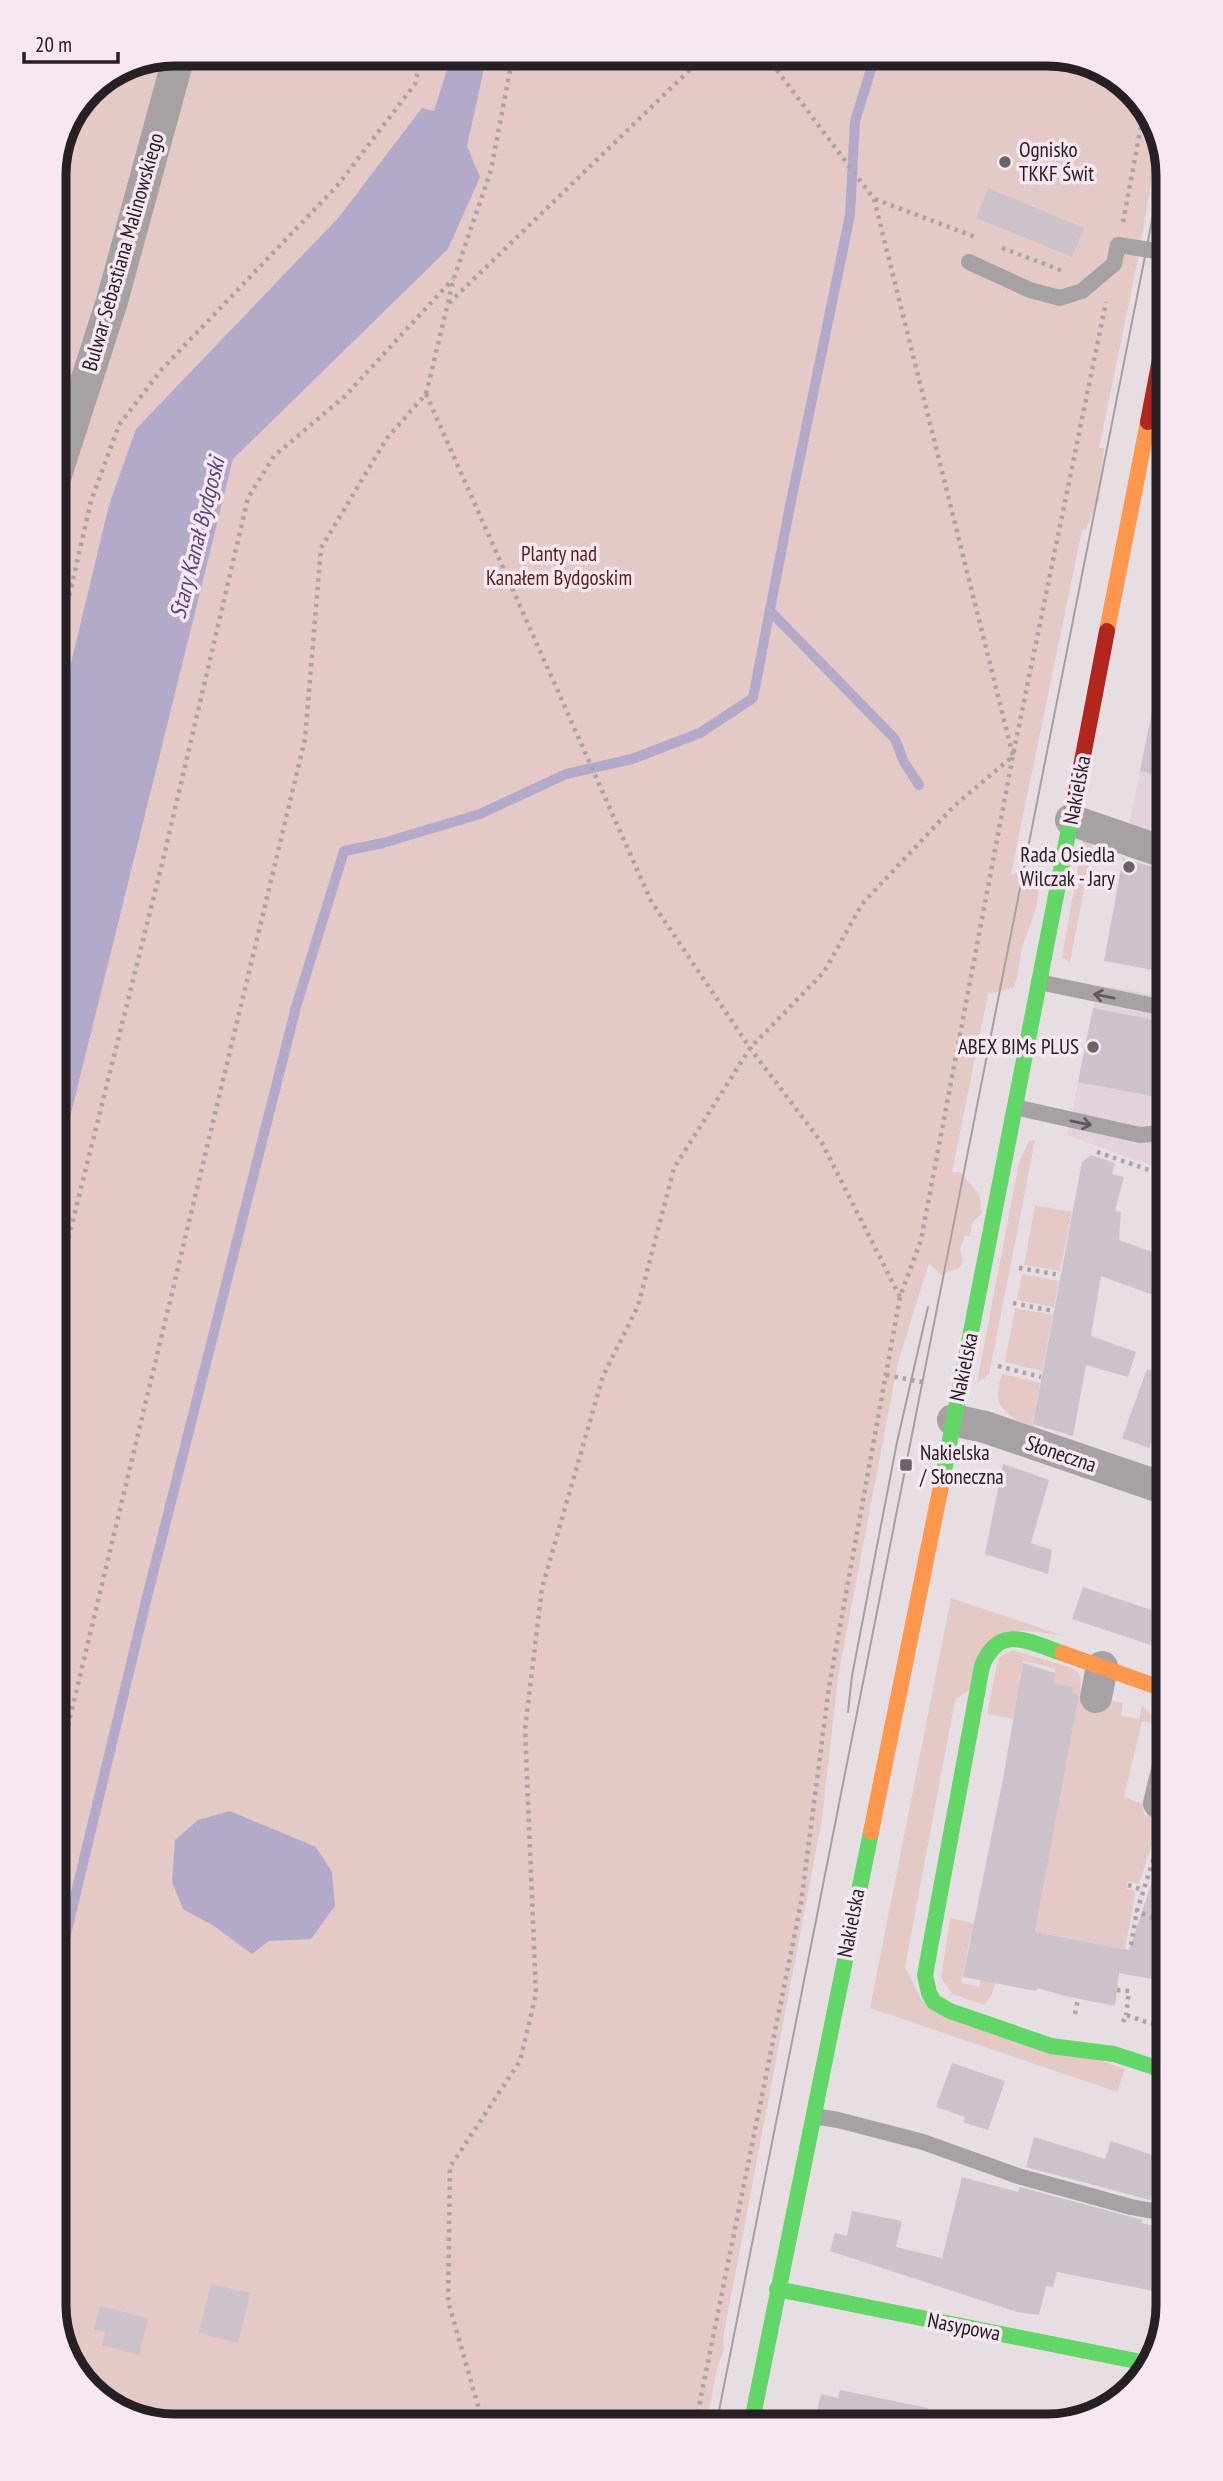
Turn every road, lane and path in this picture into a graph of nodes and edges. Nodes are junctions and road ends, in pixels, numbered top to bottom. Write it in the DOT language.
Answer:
graph roads {
  1 [pos="176,66"];
  2 [pos="419,66"];
  3 [pos="511,66"];
  4 [pos="693,67"];
  5 [pos="774,67"];
  6 [pos="1142,121"];
  7 [pos="1118,245"];
  8 [pos="1156,251"];
  9 [pos="969,262"];
  10 [pos="1114,264"];
  11 [pos="454,278"];
  12 [pos="448,303"];
  13 [pos="1156,379"];
  14 [pos="426,394"];
  15 [pos="67,441"];
  16 [pos="67,584"];
  17 [pos="72,586"];
  18 [pos="67,607"];
  19 [pos="1013,756"];
  20 [pos="1071,820"];
  21 [pos="1156,849"];
  22 [pos="1039,982"];
  23 [pos="1156,1006"];
  24 [pos="750,1048"];
  25 [pos="1014,1107"];
  26 [pos="1156,1133"];
  27 [pos="1094,1151"];
  28 [pos="1156,1172"];
  29 [pos="67,1244"];
  30 [pos="1017,1268"];
  31 [pos="1060,1275"];
  32 [pos="900,1297"];
  33 [pos="1010,1302"];
  34 [pos="1053,1311"];
  35 [pos="997,1366"];
  36 [pos="1041,1377"];
  37 [pos="953,1420"];
  38 [pos="1156,1481"];
  39 [pos="1102,1667"];
  40 [pos="1156,1686"];
  41 [pos="1096,1697"];
  42 [pos="67,1730"];
  43 [pos="1156,1849"];
  44 [pos="1128,1885"];
  45 [pos="1143,1890"];
  46 [pos="1137,1911"];
  47 [pos="1153,1918"];
  48 [pos="1131,1945"];
  49 [pos="1117,1990"];
  50 [pos="1125,2015"];
  51 [pos="1156,2015"];
  52 [pos="1153,2024"];
  53 [pos="1156,2025"];
  54 [pos="1121,2027"];
  55 [pos="1156,2068"];
  56 [pos="812,2116"];
  57 [pos="1156,2212"];
  58 [pos="777,2290"];
  59 [pos="1140,2362"];
  60 [pos="480,2414"];
  61 [pos="697,2414"];
  62 [pos="753,2414"];
  1 -- 15 [label="street, Bulwar Sebastiana Malinowskiego"];
  2 -- 17 [label="path"];
  3 -- 11 [label="path"];
  4 -- 12 [label="path"];
  5 -- 19 [label="path"];
  6 -- 7 [label="path"];
  7 -- 8 [label="lane"];
  7 -- 10 [label="lane"];
  9 -- 10 [label="lane"];
  10 -- 19 [label="path"];
  11 -- 12 [label="path"];
  11 -- 29 [label="path"];
  12 -- 14 [label="path"];
  13 -- 20 [label="main road, Nakielska"];
  14 -- 24 [label="path"];
  14 -- 42 [label="path"];
  16 -- 17 [label="path"];
  17 -- 18 [label="path"];
  19 -- 24 [label="path"];
  19 -- 32 [label="path"];
  20 -- 21 [label="street"];
  20 -- 22 [label="main road, Nakielska"];
  23 -- 22 [label="lane, one-way"];
  22 -- 25 [label="main road, Nakielska"];
  24 -- 32 [label="path"];
  24 -- 60 [label="path"];
  25 -- 26 [label="lane, one-way"];
  25 -- 37 [label="main road, Nakielska"];
  27 -- 28 [label="path"];
  30 -- 31 [label="path"];
  32 -- 61 [label="path"];
  33 -- 34 [label="path"];
  35 -- 36 [label="path"];
  37 -- 38 [label="street, Słoneczna"];
  37 -- 56 [label="main road, Nakielska"];
  39 -- 40 [label="main road"];
  39 -- 41 [label="street"];
  39 -- 55 [label="main road"];
  43 -- 45 [label="path"];
  44 -- 45 [label="path"];
  45 -- 46 [label="path"];
  46 -- 47 [label="path"];
  46 -- 48 [label="path"];
  49 -- 50 [label="path"];
  50 -- 52 [label="path"];
  50 -- 54 [label="path"];
  51 -- 52 [label="path"];
  52 -- 53 [label="path"];
  56 -- 57 [label="lane"];
  56 -- 58 [label="main road, Nakielska"];
  58 -- 59 [label="main road, Nasypowa"];
  58 -- 62 [label="main road, Nakielska"];
}
